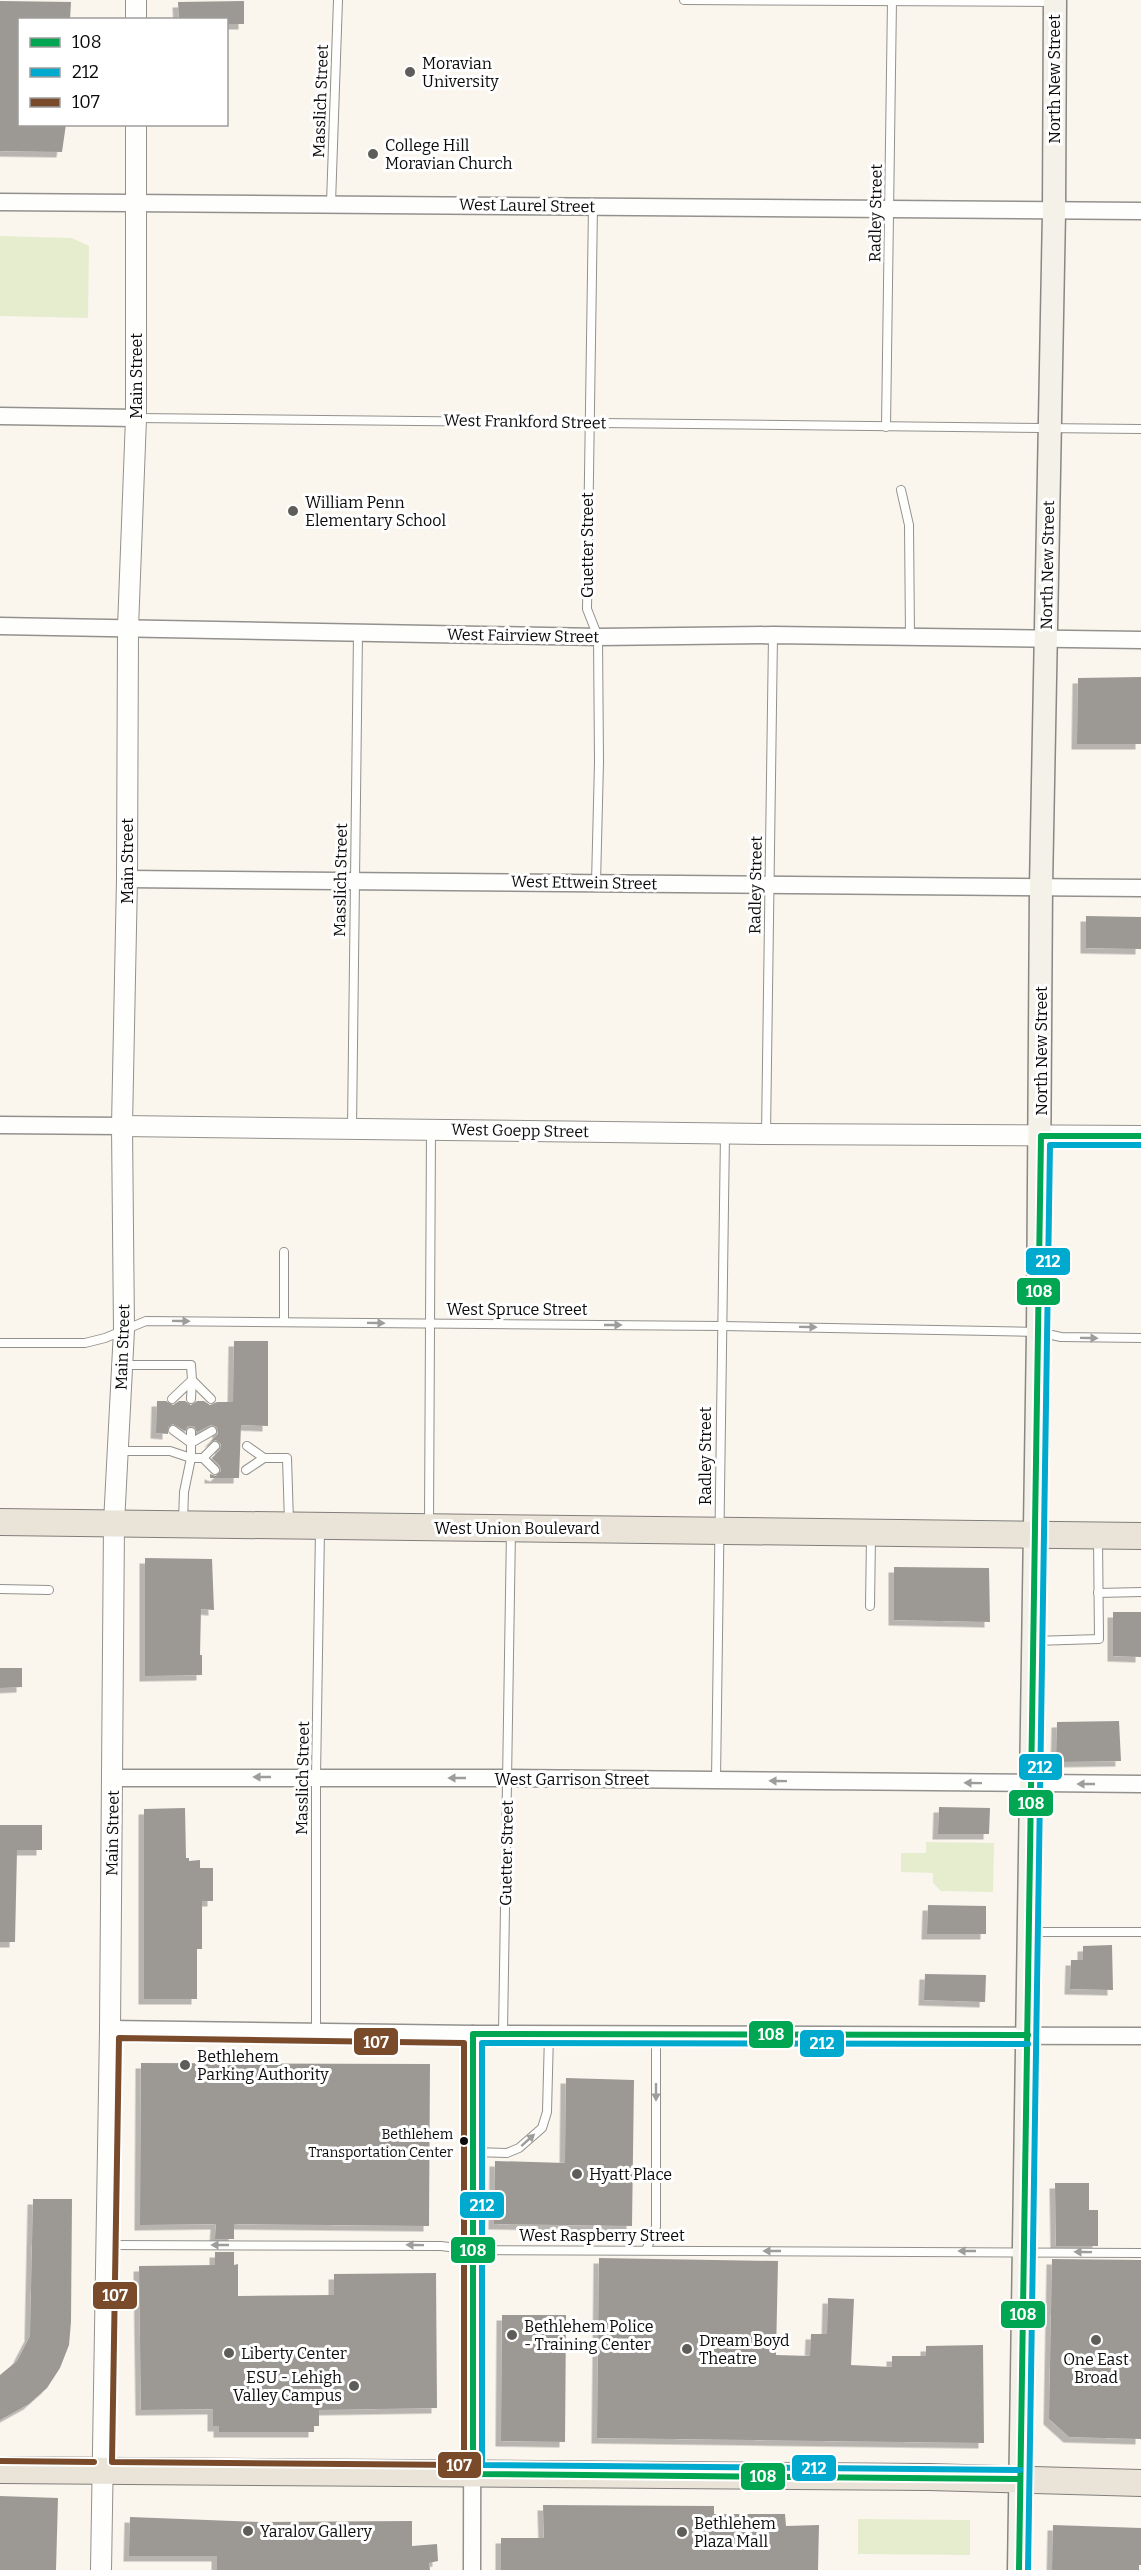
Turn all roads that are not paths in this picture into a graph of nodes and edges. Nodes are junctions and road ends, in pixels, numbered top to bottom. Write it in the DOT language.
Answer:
graph roads {
  1 [pos="136,0"];
  2 [pos="338,0"];
  3 [pos="684,0"];
  4 [pos="892,0"];
  5 [pos="1055,1"];
  6 [pos="136,18"];
  7 [pos="136,126"];
  8 [pos="0,202"];
  9 [pos="136,203"];
  10 [pos="331,203"];
  11 [pos="593,206"];
  12 [pos="891,209"];
  13 [pos="1141,211"];
  14 [pos="1054,212"];
  15 [pos="0,416"];
  16 [pos="136,418"];
  17 [pos="588,422"];
  18 [pos="886,427"];
  19 [pos="1050,429"];
  20 [pos="1141,429"];
  21 [pos="901,490"];
  22 [pos="0,626"];
  23 [pos="128,628"];
  24 [pos="357,632"];
  25 [pos="773,635"];
  26 [pos="598,637"];
  27 [pos="910,637"];
  28 [pos="1046,639"];
  29 [pos="1141,640"];
  30 [pos="127,879"];
  31 [pos="355,880"];
  32 [pos="596,883"];
  33 [pos="770,884"];
  34 [pos="1041,887"];
  35 [pos="1141,888"];
  36 [pos="0,1125"];
  37 [pos="122,1126"];
  38 [pos="352,1128"];
  39 [pos="431,1129"];
  40 [pos="725,1133"];
  41 [pos="766,1134"];
  42 [pos="1041,1136"];
  43 [pos="1141,1136"];
  44 [pos="284,1252"];
  45 [pos="284,1322"];
  46 [pos="431,1324"];
  47 [pos="721,1326"];
  48 [pos="124,1330"];
  49 [pos="1038,1332"];
  50 [pos="1141,1338"];
  51 [pos="0,1343"];
  52 [pos="122,1365"];
  53 [pos="192,1380"];
  54 [pos="172,1399"];
  55 [pos="191,1399"];
  56 [pos="211,1399"];
  57 [pos="173,1430"];
  58 [pos="212,1431"];
  59 [pos="191,1432"];
  60 [pos="191,1443"];
  61 [pos="215,1446"];
  62 [pos="247,1446"];
  63 [pos="118,1451"];
  64 [pos="191,1458"];
  65 [pos="203,1458"];
  66 [pos="264,1458"];
  67 [pos="215,1470"];
  68 [pos="246,1470"];
  69 [pos="0,1522"];
  70 [pos="114,1523"];
  71 [pos="183,1524"];
  72 [pos="289,1526"];
  73 [pos="320,1526"];
  74 [pos="429,1528"];
  75 [pos="511,1528"];
  76 [pos="719,1530"];
  77 [pos="871,1532"];
  78 [pos="1035,1535"];
  79 [pos="1098,1535"];
  80 [pos="1141,1536"];
  81 [pos="0,1589"];
  82 [pos="48,1590"];
  83 [pos="1141,1592"];
  84 [pos="1098,1593"];
  85 [pos="870,1606"];
  86 [pos="1033,1641"];
  87 [pos="316,1777"];
  88 [pos="113,1778"];
  89 [pos="507,1778"];
  90 [pos="716,1780"];
  91 [pos="1031,1783"];
  92 [pos="1141,1784"];
  93 [pos="1030,1932"];
  94 [pos="1141,1932"];
  95 [pos="110,2029"];
  96 [pos="316,2030"];
  97 [pos="503,2033"];
  98 [pos="473,2034"];
  99 [pos="549,2034"];
  100 [pos="656,2034"];
  101 [pos="1028,2034"];
  102 [pos="1141,2036"];
  103 [pos="473,2152"];
  104 [pos="107,2245"];
  105 [pos="473,2250"];
  106 [pos="646,2250"];
  107 [pos="1026,2252"];
  108 [pos="1141,2253"];
  109 [pos="0,2470"];
  110 [pos="103,2472"];
  111 [pos="473,2474"];
  112 [pos="1020,2479"];
  113 [pos="1141,2483"];
  114 [pos="101,2570"];
  115 [pos="472,2570"];
  116 [pos="1020,2570"];
  1 -- 6 [label="street"];
  2 -- 10 [label="lane, Masslich Street"];
  3 -- 4 [label="lane"];
  4 -- 5 [label="lane"];
  4 -- 12 [label="lane, Radley Street"];
  5 -- 14 [label="main road, North New Street"];
  7 -- 9 [label="street, Main Street"];
  8 -- 9 [label="street, West Laurel Street"];
  9 -- 10 [label="street, West Laurel Street"];
  9 -- 16 [label="street, Main Street"];
  10 -- 11 [label="street, West Laurel Street"];
  11 -- 12 [label="street, West Laurel Street"];
  11 -- 17 [label="lane, Guetter Street"];
  12 -- 14 [label="street, West Laurel Street"];
  12 -- 18 [label="lane, Radley Street"];
  13 -- 14 [label="street, West Laurel Street"];
  14 -- 19 [label="main road, North New Street"];
  15 -- 16 [label="street, West Frankford Street"];
  16 -- 17 [label="lane, West Frankford Street"];
  16 -- 23 [label="street, Main Street"];
  17 -- 18 [label="lane, West Frankford Street"];
  17 -- 26 [label="lane, Guetter Street"];
  18 -- 19 [label="lane, West Frankford Street"];
  19 -- 20 [label="lane, West Frankford Street"];
  19 -- 28 [label="main road, North New Street"];
  21 -- 27 [label="lane"];
  22 -- 23 [label="street, West Fairview Street"];
  23 -- 24 [label="street, West Fairview Street"];
  23 -- 30 [label="street, Main Street"];
  24 -- 26 [label="street, West Fairview Street"];
  24 -- 31 [label="lane, Masslich Street"];
  25 -- 26 [label="street, West Fairview Street"];
  25 -- 27 [label="street, West Fairview Street"];
  25 -- 33 [label="lane, Radley Street"];
  26 -- 32 [label="lane, Guetter Street"];
  27 -- 28 [label="street, West Fairview Street"];
  28 -- 29 [label="street, West Fairview Street"];
  28 -- 34 [label="main road, North New Street"];
  30 -- 31 [label="street, West Ettwein Street"];
  30 -- 37 [label="street, Main Street"];
  31 -- 32 [label="street, West Ettwein Street"];
  31 -- 38 [label="lane, Masslich Street"];
  32 -- 33 [label="street, West Ettwein Street"];
  33 -- 34 [label="street, West Ettwein Street"];
  33 -- 41 [label="lane, Radley Street"];
  34 -- 35 [label="street, West Ettwein Street"];
  34 -- 42 [label="main road, North New Street"];
  36 -- 37 [label="street, West Goepp Street"];
  37 -- 38 [label="street, West Goepp Street"];
  37 -- 48 [label="street, Main Street"];
  38 -- 39 [label="street, West Goepp Street"];
  39 -- 40 [label="street, West Goepp Street"];
  39 -- 46 [label="lane"];
  40 -- 41 [label="street, West Goepp Street"];
  40 -- 47 [label="lane, Radley Street"];
  41 -- 42 [label="street, West Goepp Street"];
  42 -- 43 [label="street, West Goepp Street"];
  42 -- 49 [label="main road, North New Street"];
  44 -- 45 [label="lane"];
  45 -- 46 [label="lane, West Spruce Street, one-way"];
  48 -- 45 [label="lane, West Spruce Street, one-way"];
  46 -- 47 [label="lane, West Spruce Street, one-way"];
  46 -- 74 [label="lane"];
  47 -- 49 [label="lane, West Spruce Street, one-way"];
  47 -- 76 [label="lane, Radley Street"];
  48 -- 51 [label="lane, West Spruce Street"];
  48 -- 52 [label="street, Main Street"];
  49 -- 50 [label="lane, West Spruce Street, one-way"];
  49 -- 78 [label="main road, North New Street"];
  52 -- 53 [label="lane"];
  52 -- 63 [label="street, Main Street"];
  53 -- 54 [label="lane"];
  53 -- 55 [label="lane"];
  53 -- 56 [label="lane"];
  57 -- 60 [label="lane"];
  58 -- 60 [label="lane"];
  59 -- 60 [label="lane"];
  60 -- 64 [label="lane"];
  61 -- 65 [label="lane"];
  62 -- 66 [label="lane"];
  63 -- 64 [label="lane"];
  63 -- 70 [label="street, Main Street"];
  64 -- 65 [label="lane"];
  64 -- 71 [label="lane"];
  65 -- 67 [label="lane"];
  66 -- 68 [label="lane"];
  66 -- 72 [label="lane"];
  69 -- 70 [label="main road, West Union Boulevard"];
  70 -- 71 [label="main road, West Union Boulevard"];
  70 -- 88 [label="street, Main Street"];
  71 -- 72 [label="main road, West Union Boulevard"];
  72 -- 73 [label="main road, West Union Boulevard"];
  73 -- 74 [label="main road, West Union Boulevard"];
  73 -- 87 [label="lane, Masslich Street"];
  74 -- 75 [label="main road, West Union Boulevard"];
  75 -- 76 [label="main road, West Union Boulevard"];
  75 -- 89 [label="lane, Guetter Street"];
  76 -- 77 [label="main road, West Union Boulevard"];
  76 -- 90 [label="lane, Radley Street"];
  77 -- 78 [label="main road, West Union Boulevard"];
  77 -- 85 [label="lane"];
  78 -- 79 [label="main road, West Union Boulevard"];
  78 -- 86 [label="main road, North New Street"];
  79 -- 80 [label="main road, West Union Boulevard"];
  79 -- 84 [label="lane"];
  81 -- 82 [label="lane"];
  83 -- 84 [label="lane"];
  84 -- 86 [label="lane"];
  86 -- 91 [label="main road, North New Street"];
  87 -- 88 [label="street, West Garrison Street, one-way"];
  89 -- 87 [label="street, West Garrison Street, one-way"];
  87 -- 96 [label="lane, Masslich Street"];
  88 -- 95 [label="street, Main Street"];
  89 -- 90 [label="street, West Garrison Street"];
  89 -- 97 [label="lane, Guetter Street"];
  91 -- 90 [label="street, West Garrison Street, one-way"];
  92 -- 91 [label="street, West Garrison Street, one-way"];
  91 -- 93 [label="main road, North New Street"];
  93 -- 94 [label="lane"];
  93 -- 101 [label="main road, North New Street"];
  95 -- 96 [label="street"];
  95 -- 104 [label="street, Main Street"];
  96 -- 98 [label="street"];
  97 -- 98 [label="street"];
  97 -- 99 [label="street"];
  98 -- 103 [label="street"];
  99 -- 100 [label="street"];
  103 -- 99 [label="lane, one-way"];
  100 -- 101 [label="street"];
  100 -- 106 [label="lane, one-way"];
  101 -- 102 [label="street"];
  101 -- 107 [label="main road, North New Street"];
  103 -- 105 [label="street"];
  105 -- 104 [label="lane, West Raspberry Street, one-way"];
  104 -- 110 [label="street, Main Street"];
  105 -- 106 [label="lane, West Raspberry Street"];
  105 -- 111 [label="street"];
  107 -- 106 [label="lane, West Raspberry Street, one-way"];
  108 -- 107 [label="lane, West Raspberry Street, one-way"];
  107 -- 112 [label="main road, North New Street"];
  109 -- 110 [label="main road"];
  110 -- 111 [label="main road"];
  110 -- 114 [label="street, Main Street"];
  111 -- 112 [label="main road"];
  111 -- 115 [label="street"];
  112 -- 113 [label="main road"];
  112 -- 116 [label="main road, North New Street"];
}
